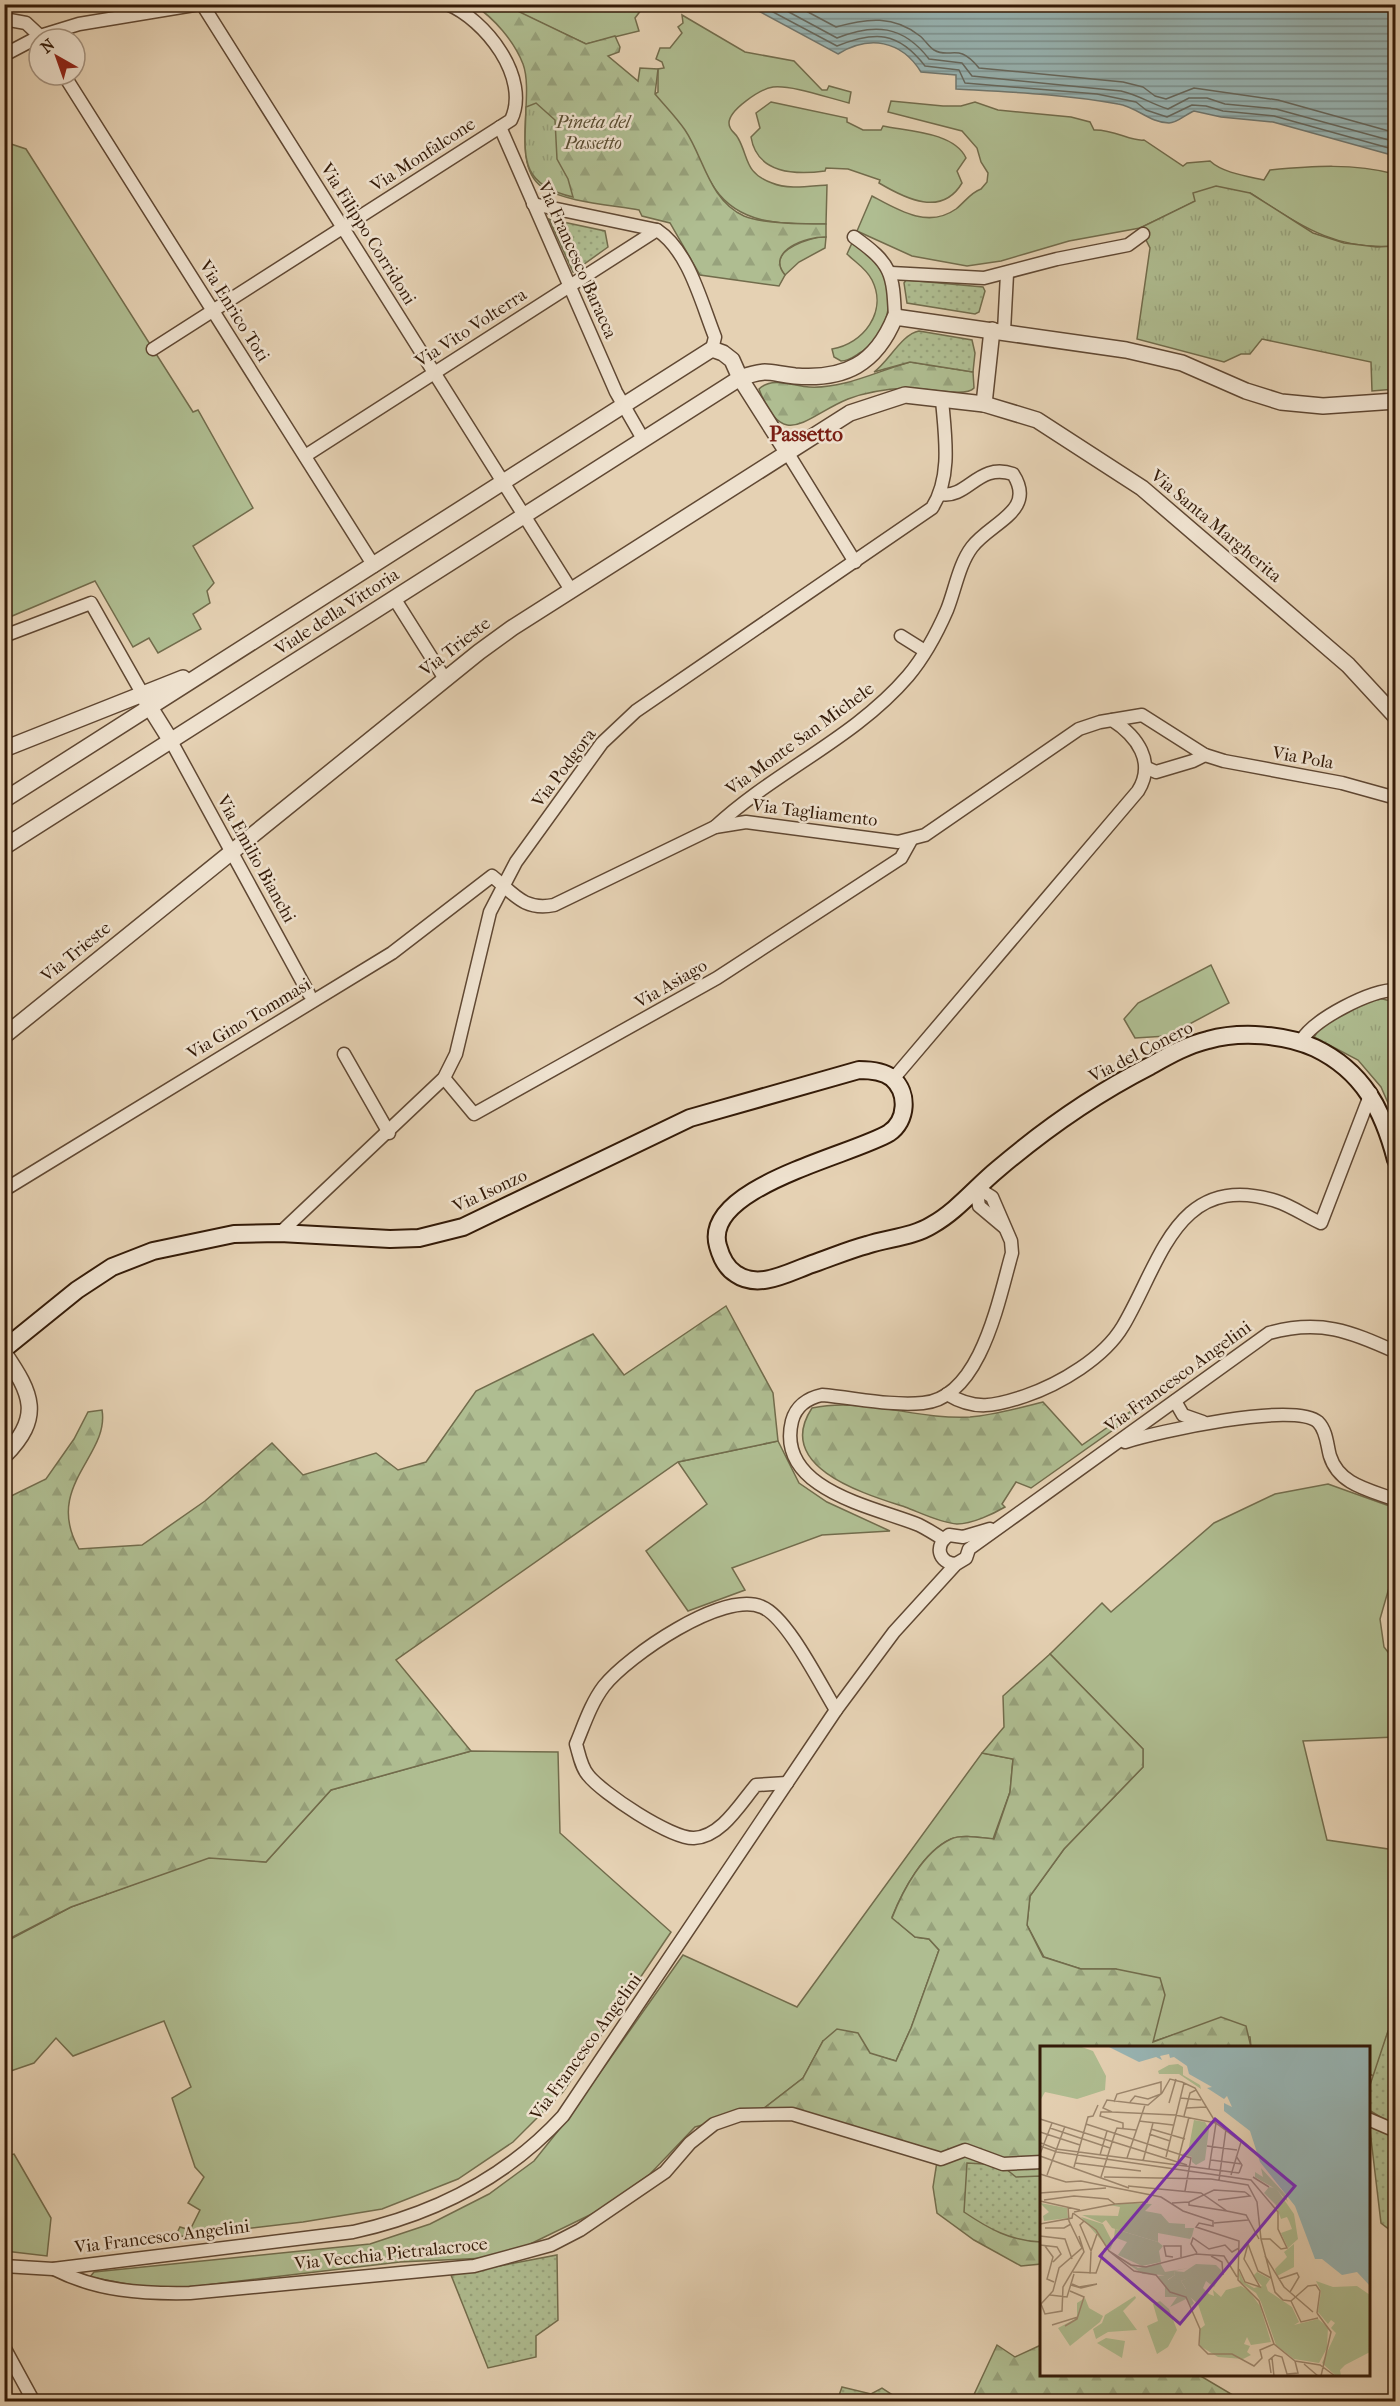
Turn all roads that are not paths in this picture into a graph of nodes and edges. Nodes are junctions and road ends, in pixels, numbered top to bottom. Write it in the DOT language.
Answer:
graph roads {
  1 [pos="201,4"];
  2 [pos="447,4"];
  3 [pos="4,19"];
  4 [pos="30,27"];
  5 [pos="71,27"];
  6 [pos="27,44"];
  7 [pos="4,55"];
  8 [pos="72,87"];
  9 [pos="500,127"];
  10 [pos="533,204"];
  11 [pos="342,228"];
  12 [pos="657,230"];
  13 [pos="1143,234"];
  14 [pos="854,237"];
  15 [pos="891,273"];
  16 [pos="1007,274"];
  17 [pos="569,287"];
  18 [pos="213,310"];
  19 [pos="895,317"];
  20 [pos="998,331"];
  21 [pos="153,349"];
  22 [pos="712,349"];
  23 [pos="434,373"];
  24 [pos="740,378"];
  25 [pos="942,400"];
  26 [pos="1395,401"];
  27 [pos="984,404"];
  28 [pos="623,406"];
  29 [pos="643,439"];
  30 [pos="787,452"];
  31 [pos="305,456"];
  32 [pos="504,482"];
  33 [pos="941,494"];
  34 [pos="525,515"];
  35 [pos="855,562"];
  36 [pos="374,566"];
  37 [pos="571,590"];
  38 [pos="394,598"];
  39 [pos="4,636"];
  40 [pos="901,636"];
  41 [pos="926,651"];
  42 [pos="208,668"];
  43 [pos="445,679"];
  44 [pos="142,693"];
  45 [pos="150,707"];
  46 [pos="1395,717"];
  47 [pos="1112,720"];
  48 [pos="171,741"];
  49 [pos="4,749"];
  50 [pos="1205,754"];
  51 [pos="1147,768"];
  52 [pos="1395,798"];
  53 [pos="4,800"];
  54 [pos="715,827"];
  55 [pos="911,840"];
  56 [pos="4,847"];
  57 [pos="231,850"];
  58 [pos="504,885"];
  59 [pos="1395,990"];
  60 [pos="309,994"];
  61 [pos="4,1036"];
  62 [pos="1304,1036"];
  63 [pos="344,1054"];
  64 [pos="444,1078"];
  65 [pos="893,1079"];
  66 [pos="1371,1093"];
  67 [pos="389,1133"];
  68 [pos="1395,1160"];
  69 [pos="976,1187"];
  70 [pos="4,1191"];
  71 [pos="280,1233"];
  72 [pos="4,1351"];
  73 [pos="1395,1352"];
  74 [pos="947,1394"];
  75 [pos="1175,1401"];
  76 [pos="1164,1409"];
  77 [pos="1207,1423"];
  78 [pos="1170,1430"];
  79 [pos="1115,1445"];
  80 [pos="4,1456"];
  81 [pos="1395,1500"];
  82 [pos="1000,1526"];
  83 [pos="963,1537"];
  84 [pos="943,1539"];
  85 [pos="969,1549"];
  86 [pos="942,1558"];
  87 [pos="956,1564"];
  88 [pos="920,1604"];
  89 [pos="836,1710"];
  90 [pos="787,1783"];
  91 [pos="1370,2120"];
  92 [pos="1395,2131"];
  93 [pos="1040,2162"];
  94 [pos="4,2266"];
  95 [pos="53,2269"];
  96 [pos="4,2347"];
  97 [pos="34,2402"];
  1 -- 5 [label="street"];
  1 -- 11 [label="street, Via Filippo Corridoni"];
  2 -- 9 [label="street"];
  3 -- 4 [label="street"];
  6 -- 7 [label="street"];
  8 -- 18 [label="street, Via Enrico Toti"];
  9 -- 10 [label="street, Via Francesco Baracca"];
  9 -- 11 [label="street, Via Monfalcone"];
  10 -- 12 [label="street"];
  10 -- 17 [label="street, Via Francesco Baracca"];
  11 -- 18 [label="street, Via Monfalcone"];
  11 -- 23 [label="street, Via Filippo Corridoni"];
  12 -- 17 [label="street, Via Vito Volterra"];
  12 -- 22 [label="street"];
  13 -- 16 [label="street"];
  14 -- 15 [label="street"];
  15 -- 16 [label="street"];
  15 -- 19 [label="street"];
  16 -- 20 [label="street"];
  17 -- 23 [label="street, Via Vito Volterra"];
  17 -- 28 [label="street, Via Francesco Baracca"];
  18 -- 21 [label="street, Via Monfalcone"];
  18 -- 31 [label="street, Via Enrico Toti"];
  19 -- 20 [label="street"];
  19 -- 24 [label="street, Viale della Vittoria"];
  20 -- 26 [label="street"];
  20 -- 27 [label="street"];
  22 -- 24 [label="street"];
  22 -- 28 [label="street, Viale della Vittoria"];
  23 -- 31 [label="street, Via Vito Volterra"];
  23 -- 32 [label="street, Via Filippo Corridoni"];
  24 -- 29 [label="street, Viale della Vittoria"];
  24 -- 30 [label="street"];
  25 -- 27 [label="street, Via Trieste"];
  25 -- 30 [label="street, Via Trieste"];
  25 -- 33 [label="street"];
  27 -- 46 [label="street, Via Santa Margherita"];
  28 -- 29 [label="street"];
  28 -- 32 [label="street, Viale della Vittoria"];
  29 -- 34 [label="street, Viale della Vittoria"];
  30 -- 35 [label="street"];
  30 -- 37 [label="street, Via Trieste"];
  31 -- 36 [label="street, Via Enrico Toti"];
  32 -- 34 [label="street"];
  32 -- 36 [label="street, Viale della Vittoria"];
  33 -- 35 [label="street, Via Podgora"];
  33 -- 41 [label="street, Via Monte San Michele"];
  34 -- 37 [label="street"];
  34 -- 38 [label="street, Viale della Vittoria"];
  35 -- 58 [label="street, Via Podgora"];
  36 -- 42 [label="street, Viale della Vittoria"];
  37 -- 43 [label="street, Via Trieste"];
  38 -- 43 [label="street"];
  38 -- 48 [label="street, Viale della Vittoria"];
  39 -- 44 [label="street"];
  40 -- 41 [label="street"];
  41 -- 54 [label="street, Via Monte San Michele"];
  42 -- 44 [label="street"];
  42 -- 45 [label="street, Viale della Vittoria"];
  43 -- 57 [label="street, Via Trieste"];
  44 -- 45 [label="street"];
  44 -- 49 [label="street"];
  45 -- 48 [label="street"];
  45 -- 53 [label="street, Viale della Vittoria"];
  47 -- 50 [label="street, Via Tagliamento"];
  47 -- 51 [label="street"];
  47 -- 55 [label="street, Via Tagliamento"];
  48 -- 56 [label="street, Viale della Vittoria"];
  48 -- 57 [label="street, Via Emilio Bianchi"];
  50 -- 51 [label="street"];
  50 -- 52 [label="street, Via Pola"];
  51 -- 65 [label="street"];
  54 -- 55 [label="street, Via Tagliamento"];
  54 -- 58 [label="street, Via Tagliamento"];
  55 -- 64 [label="street, Via Asiago"];
  57 -- 60 [label="street, Via Emilio Bianchi"];
  57 -- 61 [label="street, Via Trieste"];
  58 -- 64 [label="street, Via Podgora"];
  58 -- 70 [label="street, Via Gino Tommasi"];
  59 -- 62 [label="street"];
  62 -- 66 [label="main road, Via del Conero"];
  62 -- 69 [label="main road, Via del Conero"];
  63 -- 67 [label="street"];
  64 -- 67 [label="street, Via Podgora"];
  65 -- 69 [label="main road, Via del Conero"];
  65 -- 71 [label="main road, Via Isonzo"];
  66 -- 68 [label="main road, Via del Conero"];
  66 -- 74 [label="street"];
  67 -- 71 [label="street, Via Podgora"];
  69 -- 74 [label="street"];
  71 -- 72 [label="main road, Via Isonzo"];
  72 -- 80 [label="street"];
  73 -- 75 [label="street, Via Francesco Angelini"];
  74 -- 84 [label="street"];
  75 -- 76 [label="street, Via Francesco Angelini"];
  75 -- 77 [label="street"];
  76 -- 78 [label="street"];
  76 -- 79 [label="street, Via Francesco Angelini"];
  77 -- 78 [label="street"];
  77 -- 81 [label="street"];
  78 -- 79 [label="street"];
  79 -- 82 [label="street, Via Francesco Angelini"];
  82 -- 83 [label="street, Via Francesco Angelini"];
  82 -- 85 [label="street, Via Francesco Angelini"];
  83 -- 84 [label="street, Via Francesco Angelini"];
  83 -- 85 [label="street"];
  84 -- 86 [label="street, Via Francesco Angelini"];
  85 -- 87 [label="street, Via Francesco Angelini"];
  86 -- 87 [label="street"];
  86 -- 88 [label="street, Via Francesco Angelini"];
  87 -- 88 [label="street, Via Francesco Angelini"];
  88 -- 89 [label="street, Via Francesco Angelini"];
  89 -- 90 [label="street, Via Francesco Angelini"];
  89 -- 90 [label="street"];
  90 -- 95 [label="street, Via Francesco Angelini"];
  91 -- 92 [label="street"];
  93 -- 95 [label="street, Via Vecchia Pietralacroce"];
  94 -- 95 [label="street, Via Francesco Angelini"];
  96 -- 97 [label="street"];
}
